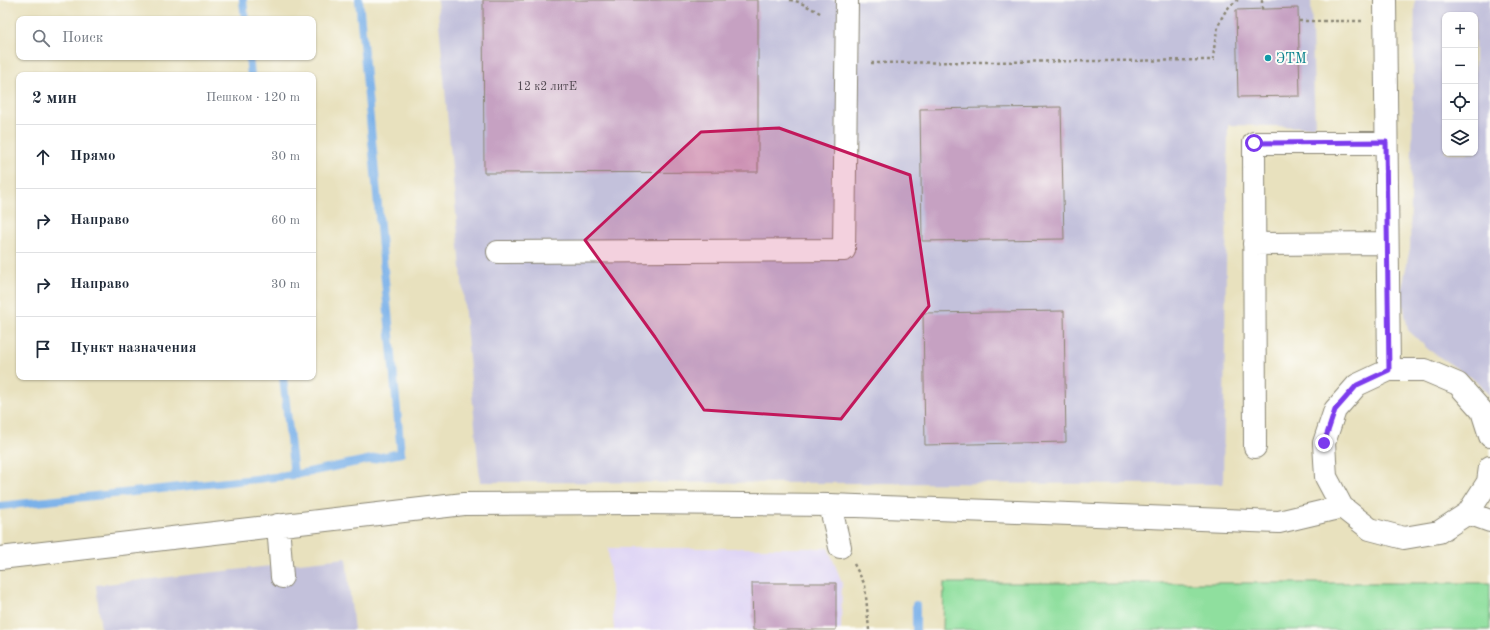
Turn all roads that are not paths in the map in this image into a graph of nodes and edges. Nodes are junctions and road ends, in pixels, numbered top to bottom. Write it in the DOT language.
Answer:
graph roads {
  1 [pos="846,0"];
  2 [pos="1385,0"];
  3 [pos="1386,142"];
  4 [pos="1387,243"];
  5 [pos="1254,244"];
  6 [pos="498,252"];
  7 [pos="1389,370"];
  8 [pos="1490,436"];
  9 [pos="1255,447"];
  10 [pos="1490,467"];
  11 [pos="830,505"];
  12 [pos="1342,507"];
  13 [pos="1468,513"];
  14 [pos="1490,521"];
  15 [pos="278,525"];
  16 [pos="840,547"];
  17 [pos="0,558"];
  18 [pos="282,577"];
  1 -- 6 [label="street"];
  2 -- 3 [label="street"];
  3 -- 4 [label="street"];
  3 -- 5 [label="street"];
  4 -- 5 [label="street"];
  4 -- 7 [label="street"];
  5 -- 9 [label="street"];
  7 -- 8 [label="street"];
  7 -- 12 [label="street"];
  10 -- 13 [label="street"];
  11 -- 12 [label="street"];
  11 -- 15 [label="street"];
  11 -- 16 [label="street"];
  12 -- 13 [label="street"];
  13 -- 14 [label="street"];
  15 -- 17 [label="street"];
  15 -- 18 [label="street"];
}
